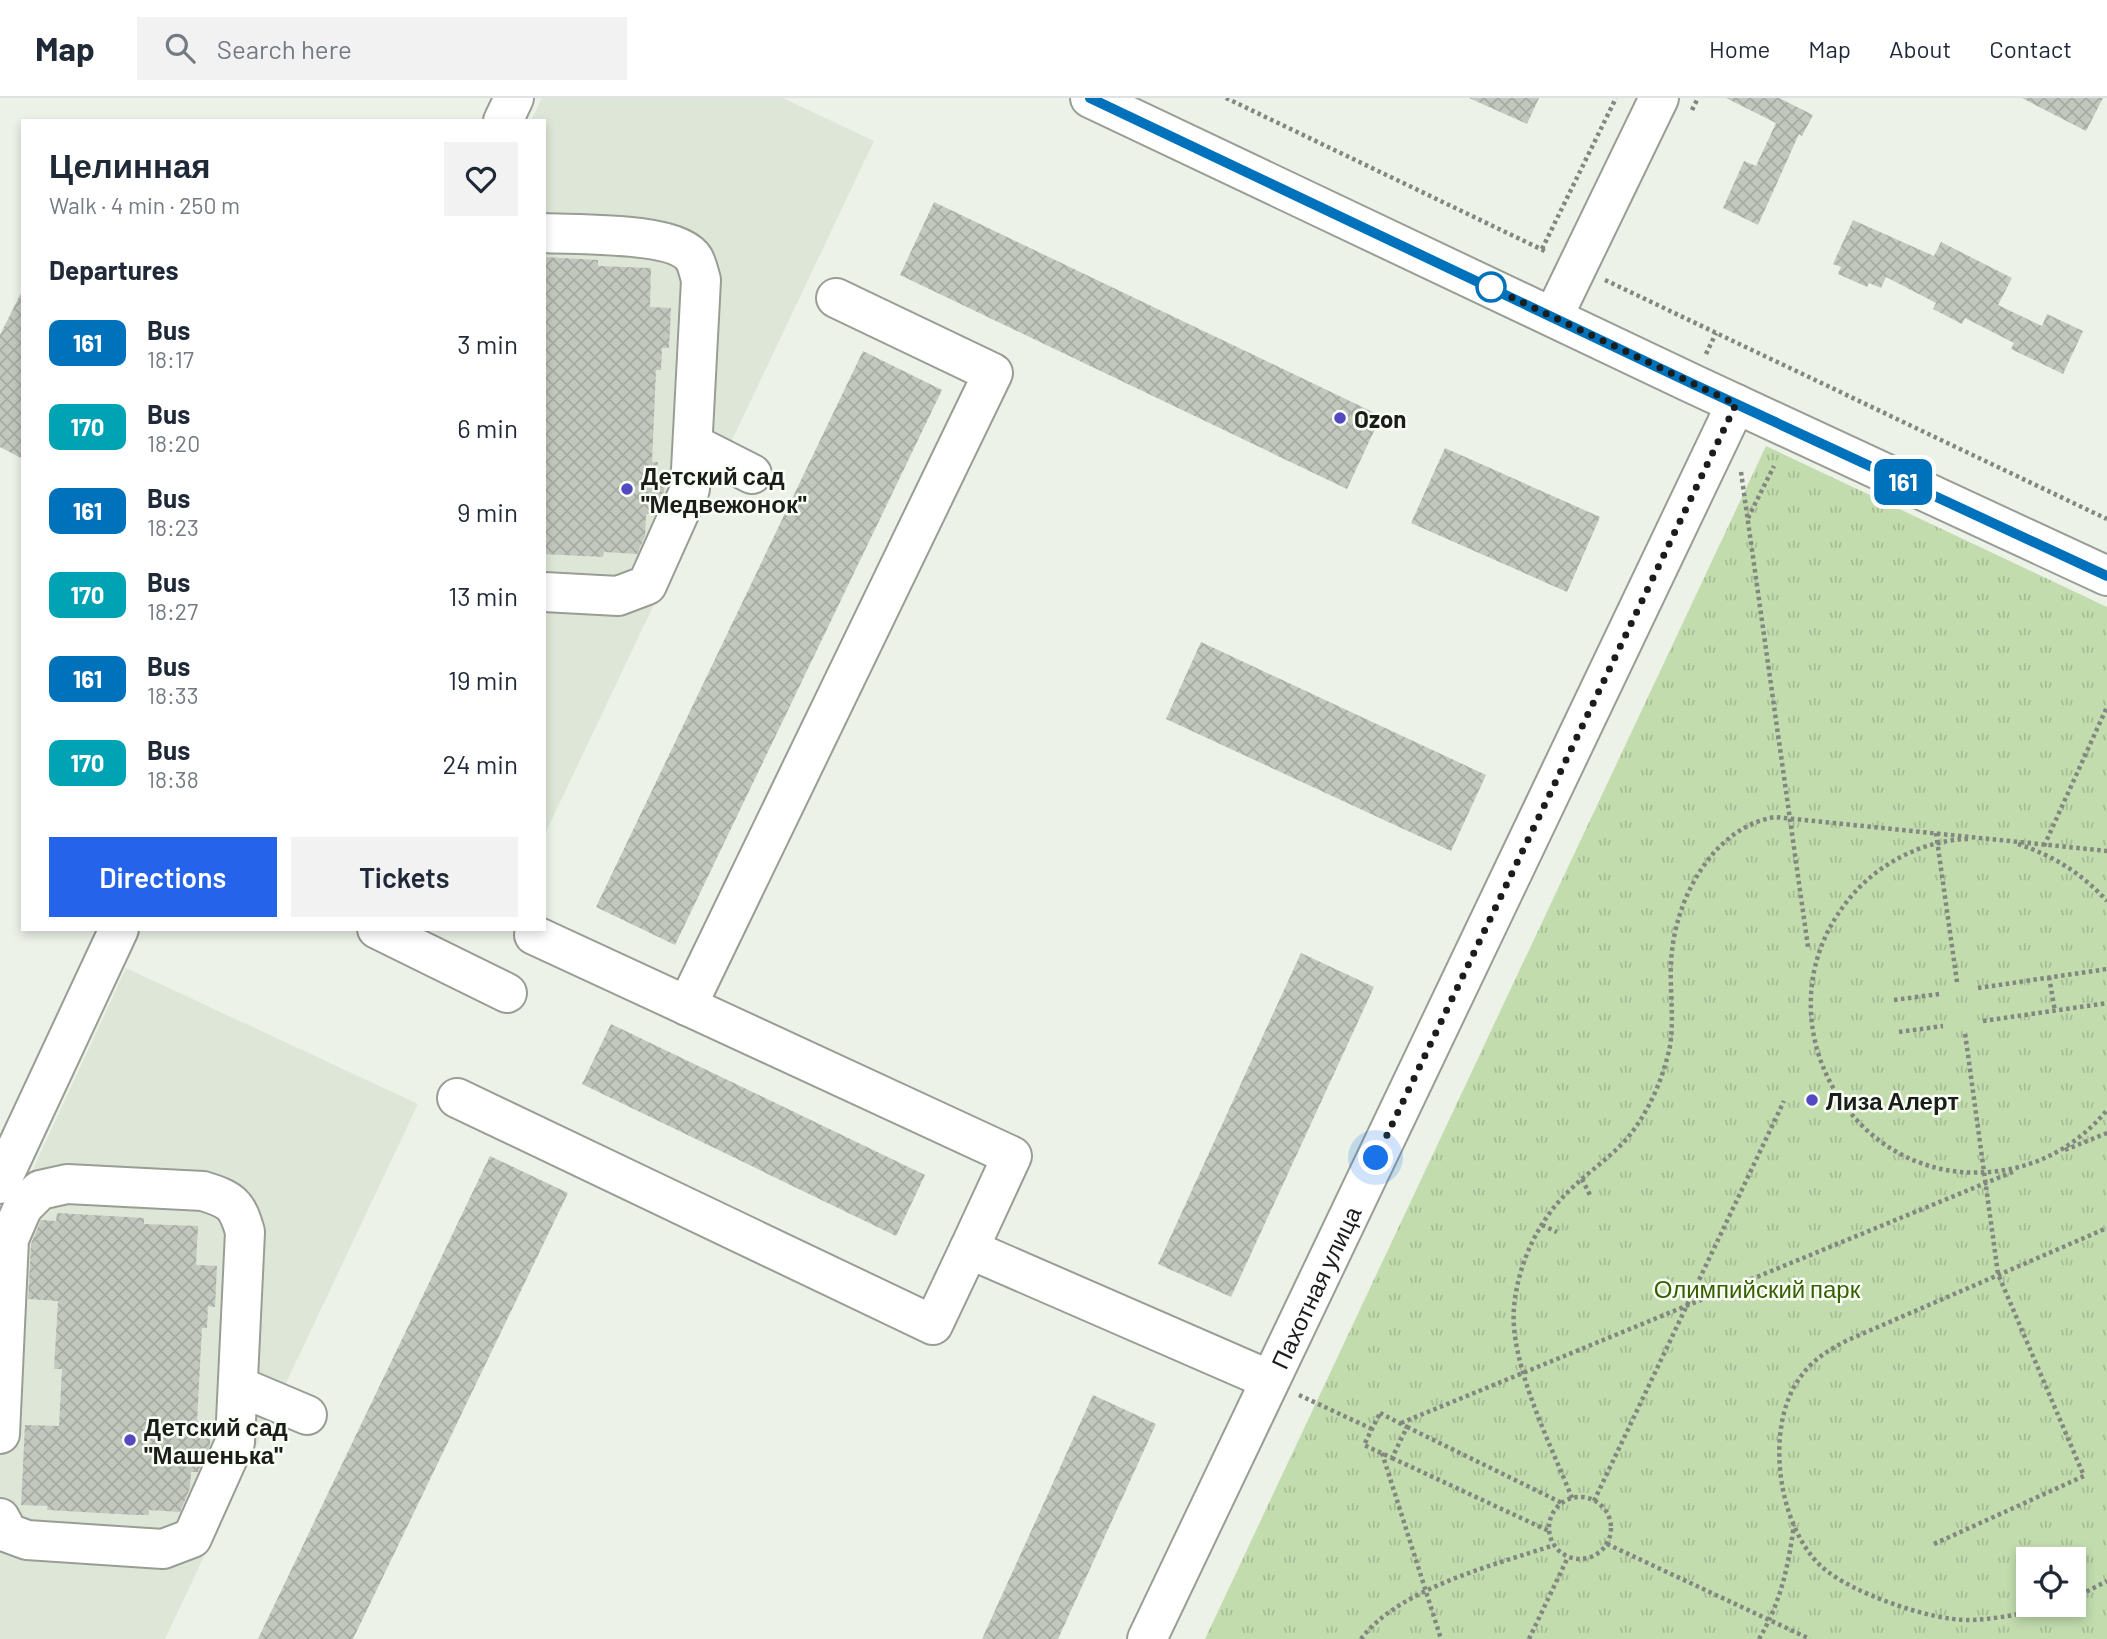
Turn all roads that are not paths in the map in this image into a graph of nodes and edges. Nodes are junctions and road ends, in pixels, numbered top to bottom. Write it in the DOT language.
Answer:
graph roads {
  1 [pos="514,98"];
  2 [pos="1090,98"];
  3 [pos="1659,98"];
  4 [pos="1148,110"];
  5 [pos="504,119"];
  6 [pos="546,233"];
  7 [pos="836,298"];
  8 [pos="1553,317"];
  9 [pos="1736,404"];
  10 [pos="693,444"];
  11 [pos="752,474"];
  12 [pos="2107,576"];
  13 [pos="546,592"];
  14 [pos="118,931"];
  15 [pos="381,931"];
  16 [pos="534,935"];
  17 [pos="507,993"];
  18 [pos="687,1006"];
  19 [pos="457,1098"];
  20 [pos="0,1184"];
  21 [pos="969,1248"];
  22 [pos="1270,1380"];
  23 [pos="238,1386"];
  24 [pos="1,1412"];
  25 [pos="307,1415"];
  26 [pos="0,1518"];
  27 [pos="1147,1639"];
  1 -- 5 [label="street"];
  2 -- 4 [label="street"];
  3 -- 8 [label="street"];
  4 -- 8 [label="street"];
  6 -- 10 [label="street"];
  7 -- 18 [label="street"];
  8 -- 9 [label="street"];
  9 -- 12 [label="street"];
  9 -- 22 [label="street, Пахотная улица"];
  10 -- 11 [label="street"];
  10 -- 13 [label="street"];
  14 -- 20 [label="street"];
  15 -- 17 [label="street"];
  16 -- 18 [label="street"];
  18 -- 21 [label="street"];
  19 -- 21 [label="street"];
  21 -- 22 [label="street"];
  22 -- 27 [label="street, Пахотная улица"];
  23 -- 24 [label="street"];
  23 -- 25 [label="street"];
  23 -- 26 [label="street"];
}
